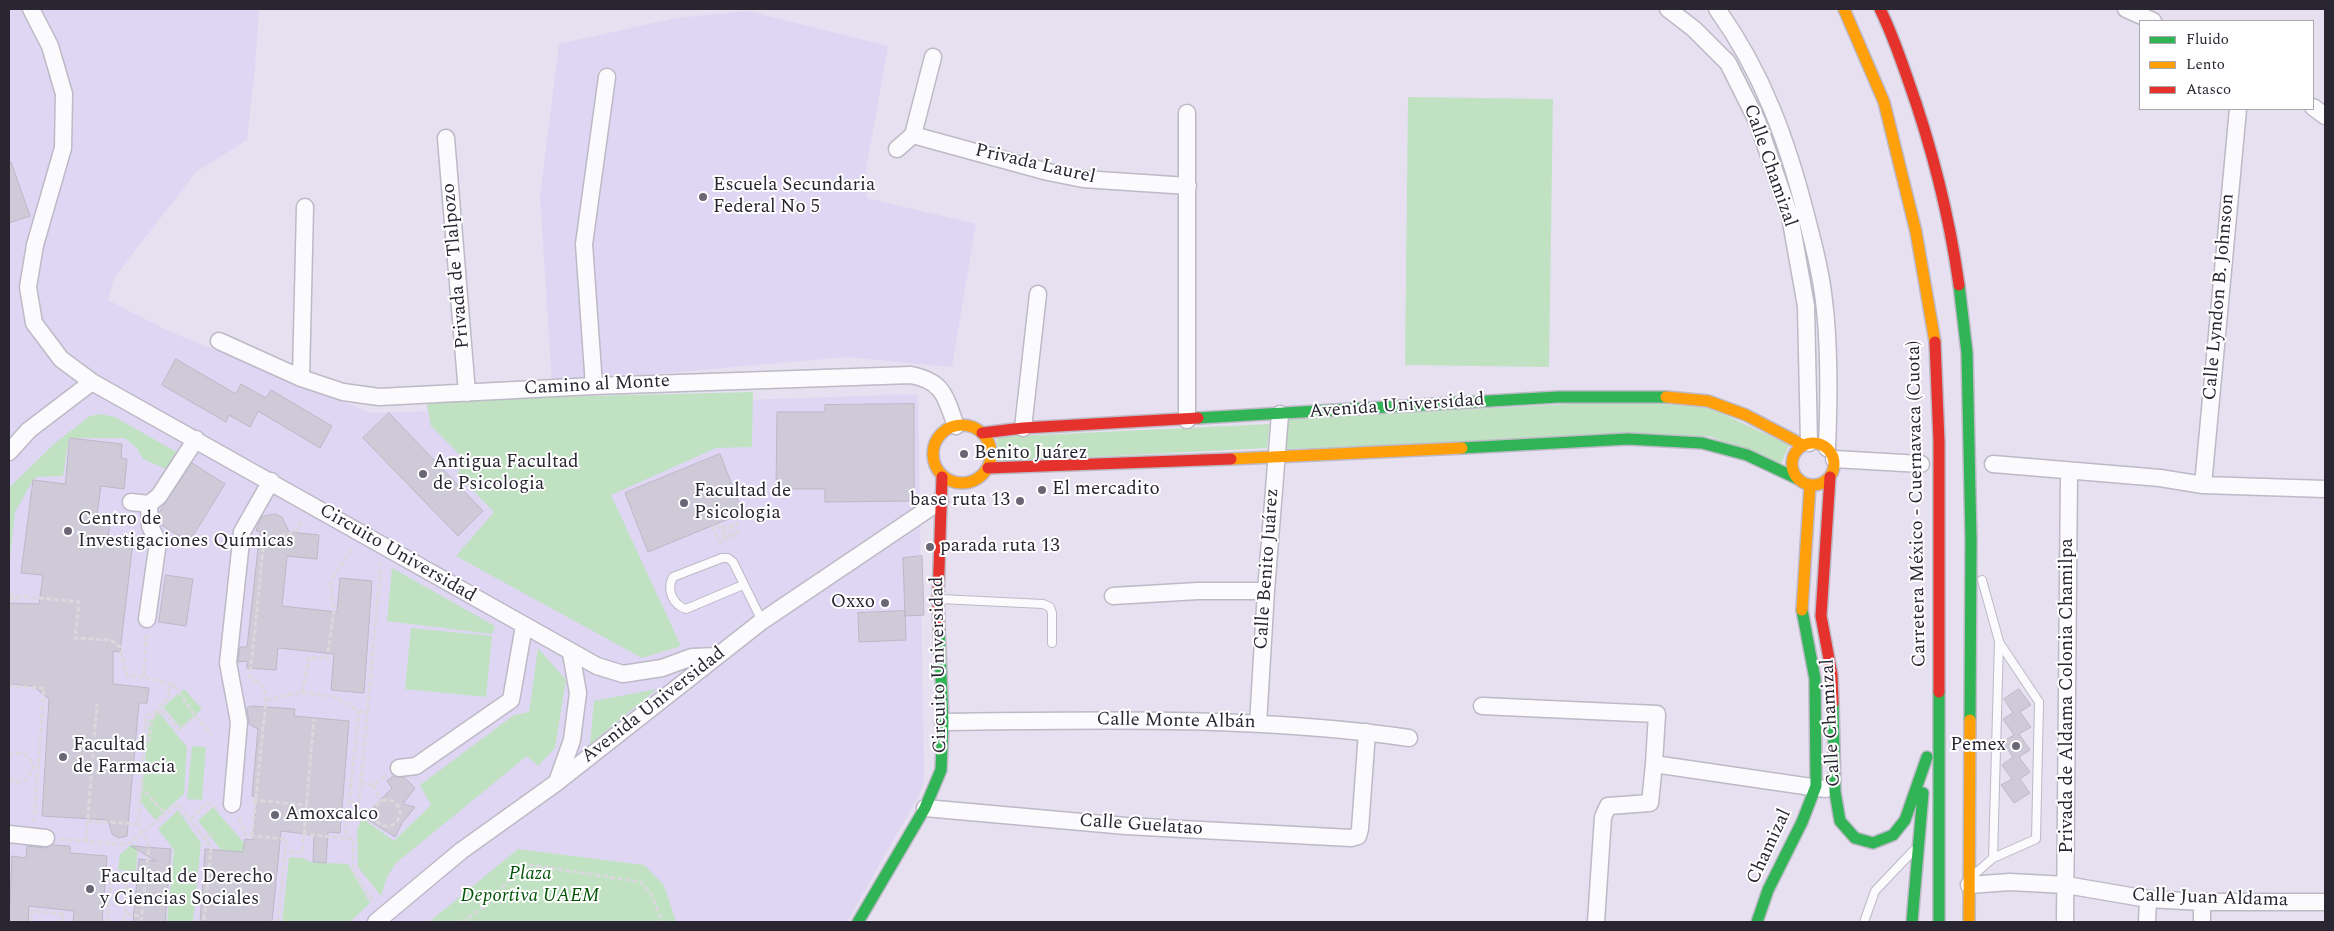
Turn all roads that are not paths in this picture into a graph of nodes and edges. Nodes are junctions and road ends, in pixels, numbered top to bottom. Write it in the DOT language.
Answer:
graph roads {
  1 [pos="31,9"];
  2 [pos="1668,9"];
  3 [pos="1717,9"];
  4 [pos="1844,9"];
  5 [pos="1880,9"];
  6 [pos="2126,9"];
  7 [pos="2151,20"];
  8 [pos="933,57"];
  9 [pos="607,77"];
  10 [pos="2314,108"];
  11 [pos="2238,110"];
  12 [pos="1187,113"];
  13 [pos="2325,116"];
  14 [pos="914,135"];
  15 [pos="446,138"];
  16 [pos="897,149"];
  17 [pos="1188,186"];
  18 [pos="305,207"];
  19 [pos="1038,294"];
  20 [pos="219,341"];
  21 [pos="301,378"];
  22 [pos="92,382"];
  23 [pos="594,386"];
  24 [pos="467,393"];
  25 [pos="1280,414"];
  26 [pos="1187,420"];
  27 [pos="956,426"];
  28 [pos="1023,428"];
  29 [pos="982,433"];
  30 [pos="196,439"];
  31 [pos="1806,444"];
  32 [pos="9,452"];
  33 [pos="1831,454"];
  34 [pos="1277,457"];
  35 [pos="1921,464"];
  36 [pos="1993,464"];
  37 [pos="988,468"];
  38 [pos="2069,471"];
  39 [pos="942,476"];
  40 [pos="1830,477"];
  41 [pos="1798,479"];
  42 [pos="270,482"];
  43 [pos="1810,485"];
  44 [pos="2203,485"];
  45 [pos="2325,490"];
  46 [pos="940,501"];
  47 [pos="131,502"];
  48 [pos="149,504"];
  49 [pos="1971,540"];
  50 [pos="743,585"];
  51 [pos="1266,591"];
  52 [pos="1113,596"];
  53 [pos="938,599"];
  54 [pos="147,619"];
  55 [pos="762,621"];
  56 [pos="524,626"];
  57 [pos="1999,641"];
  58 [pos="1052,642"];
  59 [pos="571,653"];
  60 [pos="717,656"];
  61 [pos="1938,670"];
  62 [pos="1482,706"];
  63 [pos="943,722"];
  64 [pos="1258,724"];
  65 [pos="1367,732"];
  66 [pos="1409,738"];
  67 [pos="1928,757"];
  68 [pos="1654,764"];
  69 [pos="399,768"];
  70 [pos="556,783"];
  71 [pos="1816,786"];
  72 [pos="1835,792"];
  73 [pos="233,801"];
  74 [pos="925,808"];
  75 [pos="9,834"];
  76 [pos="39,837"];
  77 [pos="1917,846"];
  78 [pos="1992,858"];
  79 [pos="1969,882"];
  80 [pos="2066,885"];
  81 [pos="2148,899"];
  82 [pos="2202,902"];
  83 [pos="2325,902"];
  84 [pos="376,922"];
  85 [pos="858,922"];
  86 [pos="1596,922"];
  87 [pos="1757,922"];
  88 [pos="1864,922"];
  89 [pos="1912,922"];
  90 [pos="1940,922"];
  91 [pos="1969,922"];
  92 [pos="2065,922"];
  93 [pos="2146,922"];
  94 [pos="2202,922"];
  1 -- 22 [label="street, Circuito Universidad"];
  2 -- 31 [label="street, Calle Chamizal"];
  3 -- 33 [label="street, Calle Chamizal"];
  4 -- 61 [label="main road, Carretera México - Cuernavaca (Cuota)"];
  5 -- 49 [label="main road"];
  6 -- 7 [label="street"];
  8 -- 14 [label="street"];
  9 -- 23 [label="street"];
  10 -- 13 [label="street"];
  11 -- 44 [label="street, Calle Lyndon B. Johnson"];
  12 -- 17 [label="street"];
  14 -- 16 [label="street"];
  14 -- 17 [label="street, Privada Laurel"];
  15 -- 24 [label="street, Privada de Tlalpozo"];
  17 -- 26 [label="street"];
  18 -- 21 [label="street"];
  19 -- 28 [label="street"];
  20 -- 21 [label="street, Camino al Monte"];
  21 -- 24 [label="street, Camino al Monte"];
  22 -- 30 [label="street, Circuito Universidad"];
  22 -- 32 [label="street"];
  23 -- 24 [label="street, Camino al Monte"];
  23 -- 27 [label="street, Camino al Monte"];
  25 -- 26 [label="main road, Avenida Universidad"];
  25 -- 31 [label="main road, Avenida Universidad"];
  25 -- 34 [label="street, Calle Benito Juárez"];
  26 -- 28 [label="main road, Avenida Universidad"];
  27 -- 29 [label="main road"];
  27 -- 39 [label="main road"];
  28 -- 29 [label="main road, Avenida Universidad"];
  29 -- 37 [label="main road"];
  30 -- 42 [label="street, Circuito Universidad"];
  30 -- 48 [label="street"];
  31 -- 33 [label="main road"];
  31 -- 41 [label="main road"];
  33 -- 35 [label="street"];
  33 -- 40 [label="main road"];
  34 -- 37 [label="main road"];
  34 -- 41 [label="main road"];
  34 -- 51 [label="street, Calle Benito Juárez"];
  36 -- 38 [label="street"];
  37 -- 39 [label="main road"];
  38 -- 44 [label="street"];
  38 -- 80 [label="street, Privada de Aldama Colonia Chamilpa"];
  39 -- 46 [label="main road, Circuito Universidad"];
  40 -- 43 [label="main road"];
  40 -- 72 [label="main road, Calle Chamizal"];
  41 -- 43 [label="main road"];
  42 -- 56 [label="street, Circuito Universidad"];
  42 -- 73 [label="street"];
  43 -- 71 [label="main road, Calle Chamizal"];
  44 -- 45 [label="street"];
  46 -- 53 [label="main road, Circuito Universidad"];
  46 -- 55 [label="street, Avenida Universidad"];
  47 -- 48 [label="street"];
  48 -- 54 [label="street"];
  49 -- 57 [label="lane"];
  49 -- 79 [label="main road"];
  50 -- 50 [label="lane"];
  50 -- 55 [label="lane"];
  51 -- 52 [label="street"];
  51 -- 64 [label="street, Calle Benito Juárez"];
  53 -- 58 [label="lane"];
  53 -- 63 [label="main road, Circuito Universidad"];
  55 -- 60 [label="street, Avenida Universidad"];
  56 -- 59 [label="street, Circuito Universidad"];
  56 -- 69 [label="street"];
  57 -- 78 [label="lane"];
  57 -- 78 [label="lane"];
  59 -- 60 [label="street, Circuito Universidad"];
  59 -- 70 [label="street"];
  60 -- 70 [label="street, Avenida Universidad"];
  61 -- 67 [label="main road"];
  61 -- 90 [label="main road, Carretera México - Cuernavaca (Cuota)"];
  62 -- 68 [label="street"];
  63 -- 64 [label="street, Calle Monte Albán"];
  63 -- 74 [label="main road, Circuito Universidad"];
  64 -- 65 [label="street, Calle Monte Albán"];
  65 -- 66 [label="street, Calle Monte Albán"];
  65 -- 74 [label="street, Calle Guelatao"];
  67 -- 72 [label="main road, Calle Chamizal"];
  67 -- 77 [label="main road"];
  68 -- 71 [label="street"];
  68 -- 86 [label="street"];
  70 -- 84 [label="street, Avenida Universidad"];
  71 -- 72 [label="street"];
  71 -- 87 [label="main road, Chamizal"];
  74 -- 85 [label="main road, Circuito Universidad"];
  75 -- 76 [label="street"];
  77 -- 88 [label="lane"];
  77 -- 89 [label="main road"];
  78 -- 79 [label="lane"];
  79 -- 80 [label="street, Calle Juan Aldama"];
  79 -- 91 [label="main road"];
  80 -- 81 [label="street, Calle Juan Aldama"];
  80 -- 92 [label="street, Privada de Aldama Colonia Chamilpa"];
  81 -- 82 [label="street, Calle Juan Aldama"];
  81 -- 93 [label="street"];
  82 -- 83 [label="street, Calle Juan Aldama"];
  82 -- 94 [label="street"];
}
